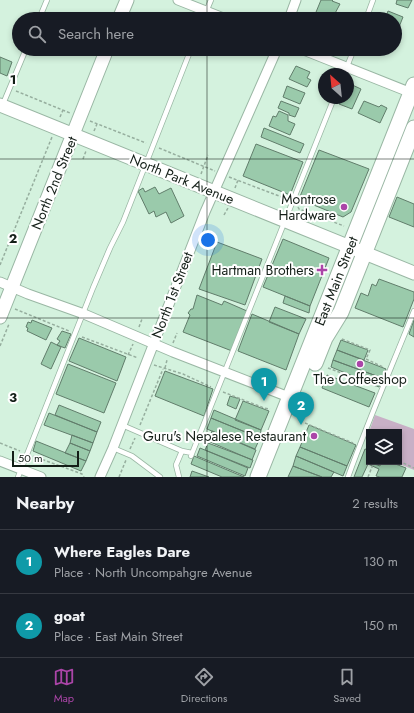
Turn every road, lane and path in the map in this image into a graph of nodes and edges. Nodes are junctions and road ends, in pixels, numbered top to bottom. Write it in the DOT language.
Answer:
graph roads {
  1 [pos="47,0"];
  2 [pos="127,0"];
  3 [pos="178,0"];
  4 [pos="211,0"];
  5 [pos="296,0"];
  6 [pos="373,0"];
  7 [pos="42,12"];
  8 [pos="122,12"];
  9 [pos="200,12"];
  10 [pos="206,12"];
  11 [pos="292,12"];
  12 [pos="369,12"];
  13 [pos="23,56"];
  14 [pos="104,56"];
  15 [pos="188,56"];
  16 [pos="274,56"];
  17 [pos="315,56"];
  18 [pos="351,56"];
  19 [pos="339,68"];
  20 [pos="346,68"];
  21 [pos="354,74"];
  22 [pos="10,89"];
  23 [pos="413,90"];
  24 [pos="332,104"];
  25 [pos="1,107"];
  26 [pos="63,110"];
  27 [pos="80,117"];
  28 [pos="56,127"];
  29 [pos="73,134"];
  30 [pos="413,135"];
  31 [pos="152,146"];
  32 [pos="145,163"];
  33 [pos="221,174"];
  34 [pos="214,191"];
  35 [pos="288,200"];
  36 [pos="297,204"];
  37 [pos="286,221"];
  38 [pos="344,226"];
  39 [pos="350,247"];
  40 [pos="364,253"];
  41 [pos="0,265"];
  42 [pos="414,273"];
  43 [pos="6,285"];
  44 [pos="414,311"];
  45 [pos="84,314"];
  46 [pos="4,315"];
  47 [pos="76,334"];
  48 [pos="342,339"];
  49 [pos="153,343"];
  50 [pos="0,346"];
  51 [pos="146,362"];
  52 [pos="328,368"];
  53 [pos="163,369"];
  54 [pos="391,370"];
  55 [pos="224,372"];
  56 [pos="383,389"];
  57 [pos="218,390"];
  58 [pos="295,400"];
  59 [pos="270,409"];
  60 [pos="305,423"];
  61 [pos="122,425"];
  62 [pos="137,431"];
  63 [pos="134,438"];
  64 [pos="0,443"];
  65 [pos="360,444"];
  66 [pos="113,448"];
  67 [pos="182,451"];
  68 [pos="24,452"];
  69 [pos="128,454"];
  70 [pos="30,455"];
  71 [pos="0,461"];
  72 [pos="402,462"];
  73 [pos="373,465"];
  74 [pos="414,468"];
  75 [pos="19,473"];
  76 [pos="41,477"];
  77 [pos="84,477"];
  78 [pos="100,477"];
  79 [pos="119,477"];
  80 [pos="160,477"];
  81 [pos="179,477"];
  82 [pos="258,477"];
  83 [pos="269,477"];
  84 [pos="348,477"];
  85 [pos="368,477"];
  1 -- 7 [label="lane"];
  2 -- 8 [label="street"];
  3 -- 9 [label="street"];
  4 -- 10 [label="lane"];
  5 -- 11 [label="street"];
  6 -- 12 [label="lane"];
  13 -- 22 [label="lane"];
  14 -- 27 [label="street, North 2nd Street"];
  15 -- 31 [label="lane"];
  16 -- 33 [label="street, North 1st Street"];
  17 -- 19 [label="street"];
  18 -- 20 [label="lane"];
  21 -- 23 [label="street"];
  22 -- 25 [label="lane"];
  22 -- 26 [label="path"];
  23 -- 39 [label="main road, East Main Street"];
  24 -- 37 [label="lane"];
  25 -- 28 [label="street, North Park Avenue"];
  26 -- 27 [label="path"];
  26 -- 28 [label="path"];
  27 -- 29 [label="street, North 2nd Street"];
  27 -- 31 [label="path"];
  28 -- 29 [label="street, North Park Avenue"];
  28 -- 41 [label="path"];
  29 -- 32 [label="street, North Park Avenue"];
  29 -- 43 [label="street, North 2nd Street"];
  30 -- 40 [label="main road, East Main Street"];
  31 -- 32 [label="lane"];
  31 -- 33 [label="path"];
  32 -- 34 [label="street, North Park Avenue"];
  32 -- 45 [label="lane"];
  33 -- 34 [label="street, North 1st Street"];
  33 -- 35 [label="path"];
  34 -- 37 [label="street, North Park Avenue"];
  34 -- 49 [label="street, North 1st Street"];
  36 -- 38 [label="path"];
  37 -- 39 [label="street, North Park Avenue"];
  37 -- 55 [label="lane"];
  39 -- 40 [label="street, North Park Avenue"];
  39 -- 58 [label="main road, East Main Street"];
  40 -- 42 [label="street, North Park Avenue"];
  40 -- 58 [label="main road, East Main Street"];
  43 -- 45 [label="street"];
  43 -- 46 [label="street, North 2nd Street"];
  44 -- 54 [label="lane"];
  45 -- 47 [label="lane"];
  45 -- 49 [label="street"];
  46 -- 47 [label="path"];
  46 -- 50 [label="path"];
  47 -- 51 [label="path"];
  47 -- 75 [label="lane"];
  48 -- 54 [label="path"];
  49 -- 51 [label="street, North 1st Street"];
  49 -- 55 [label="street"];
  51 -- 53 [label="path"];
  51 -- 61 [label="street, North 1st Street"];
  52 -- 56 [label="path"];
  53 -- 57 [label="path"];
  53 -- 62 [label="path"];
  54 -- 56 [label="lane"];
  55 -- 57 [label="lane"];
  55 -- 58 [label="street"];
  56 -- 65 [label="lane"];
  57 -- 59 [label="path"];
  57 -- 67 [label="lane"];
  58 -- 82 [label="main road, East Main Street"];
  58 -- 83 [label="main road, East Main Street"];
  60 -- 65 [label="path"];
  61 -- 66 [label="street, North 1st Street"];
  61 -- 67 [label="lane"];
  63 -- 69 [label="path"];
  64 -- 68 [label="path"];
  65 -- 84 [label="lane"];
  66 -- 69 [label="lane"];
  66 -- 78 [label="street, North 1st Street"];
  67 -- 81 [label="lane"];
  69 -- 79 [label="path"];
  69 -- 80 [label="lane"];
  70 -- 77 [label="path"];
  71 -- 75 [label="street"];
  72 -- 74 [label="path"];
  73 -- 85 [label="path"];
  75 -- 76 [label="street"];
}
